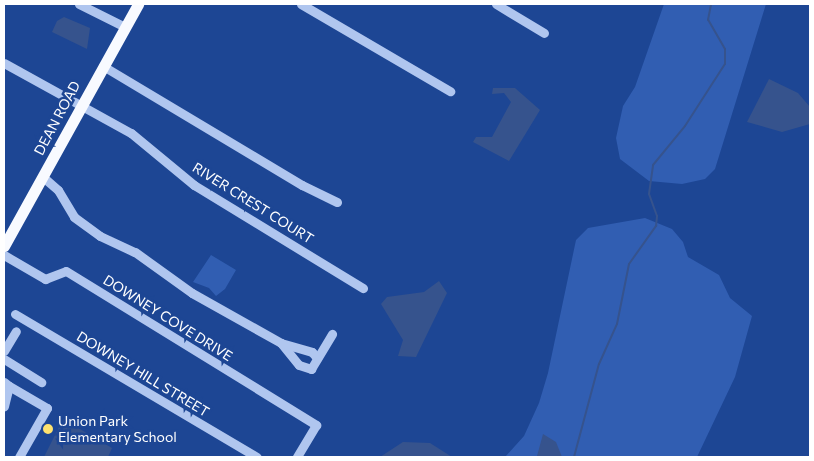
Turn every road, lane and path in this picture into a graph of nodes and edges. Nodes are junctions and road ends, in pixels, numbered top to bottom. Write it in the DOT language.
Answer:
graph roads {
  1 [pos="79,4"];
  2 [pos="138,4"];
  3 [pos="301,4"];
  4 [pos="496,4"];
  5 [pos="512,8"];
  6 [pos="125,27"];
  7 [pos="544,33"];
  8 [pos="4,63"];
  9 [pos="103,66"];
  10 [pos="450,91"];
  11 [pos="81,104"];
  12 [pos="42,177"];
  13 [pos="338,202"];
  14 [pos="4,246"];
  15 [pos="4,255"];
  16 [pos="363,288"];
  17 [pos="15,314"];
  18 [pos="16,330"];
  19 [pos="332,334"];
  20 [pos="281,343"];
  21 [pos="4,351"];
  22 [pos="317,358"];
  23 [pos="4,359"];
  24 [pos="41,382"];
  25 [pos="7,384"];
  26 [pos="4,406"];
  27 [pos="19,457"];
  28 [pos="257,457"];
  29 [pos="297,457"];
  1 -- 6 [label="street"];
  2 -- 6 [label="main road, DEAN ROAD"];
  3 -- 10 [label="street"];
  4 -- 5 [label="street"];
  5 -- 7 [label="street"];
  6 -- 9 [label="main road, DEAN ROAD"];
  8 -- 11 [label="street, RIVER CREST COURT"];
  9 -- 11 [label="main road, DEAN ROAD"];
  9 -- 13 [label="street"];
  11 -- 12 [label="main road, DEAN ROAD"];
  11 -- 16 [label="street, RIVER CREST COURT"];
  12 -- 14 [label="main road, DEAN ROAD"];
  12 -- 20 [label="street"];
  15 -- 29 [label="street, DOWNEY COVE DRIVE"];
  17 -- 28 [label="street, DOWNEY HILL STREET"];
  18 -- 21 [label="street"];
  19 -- 22 [label="street"];
  20 -- 22 [label="street"];
  20 -- 22 [label="street"];
  23 -- 24 [label="street"];
  25 -- 26 [label="street"];
  25 -- 27 [label="street"];
}
